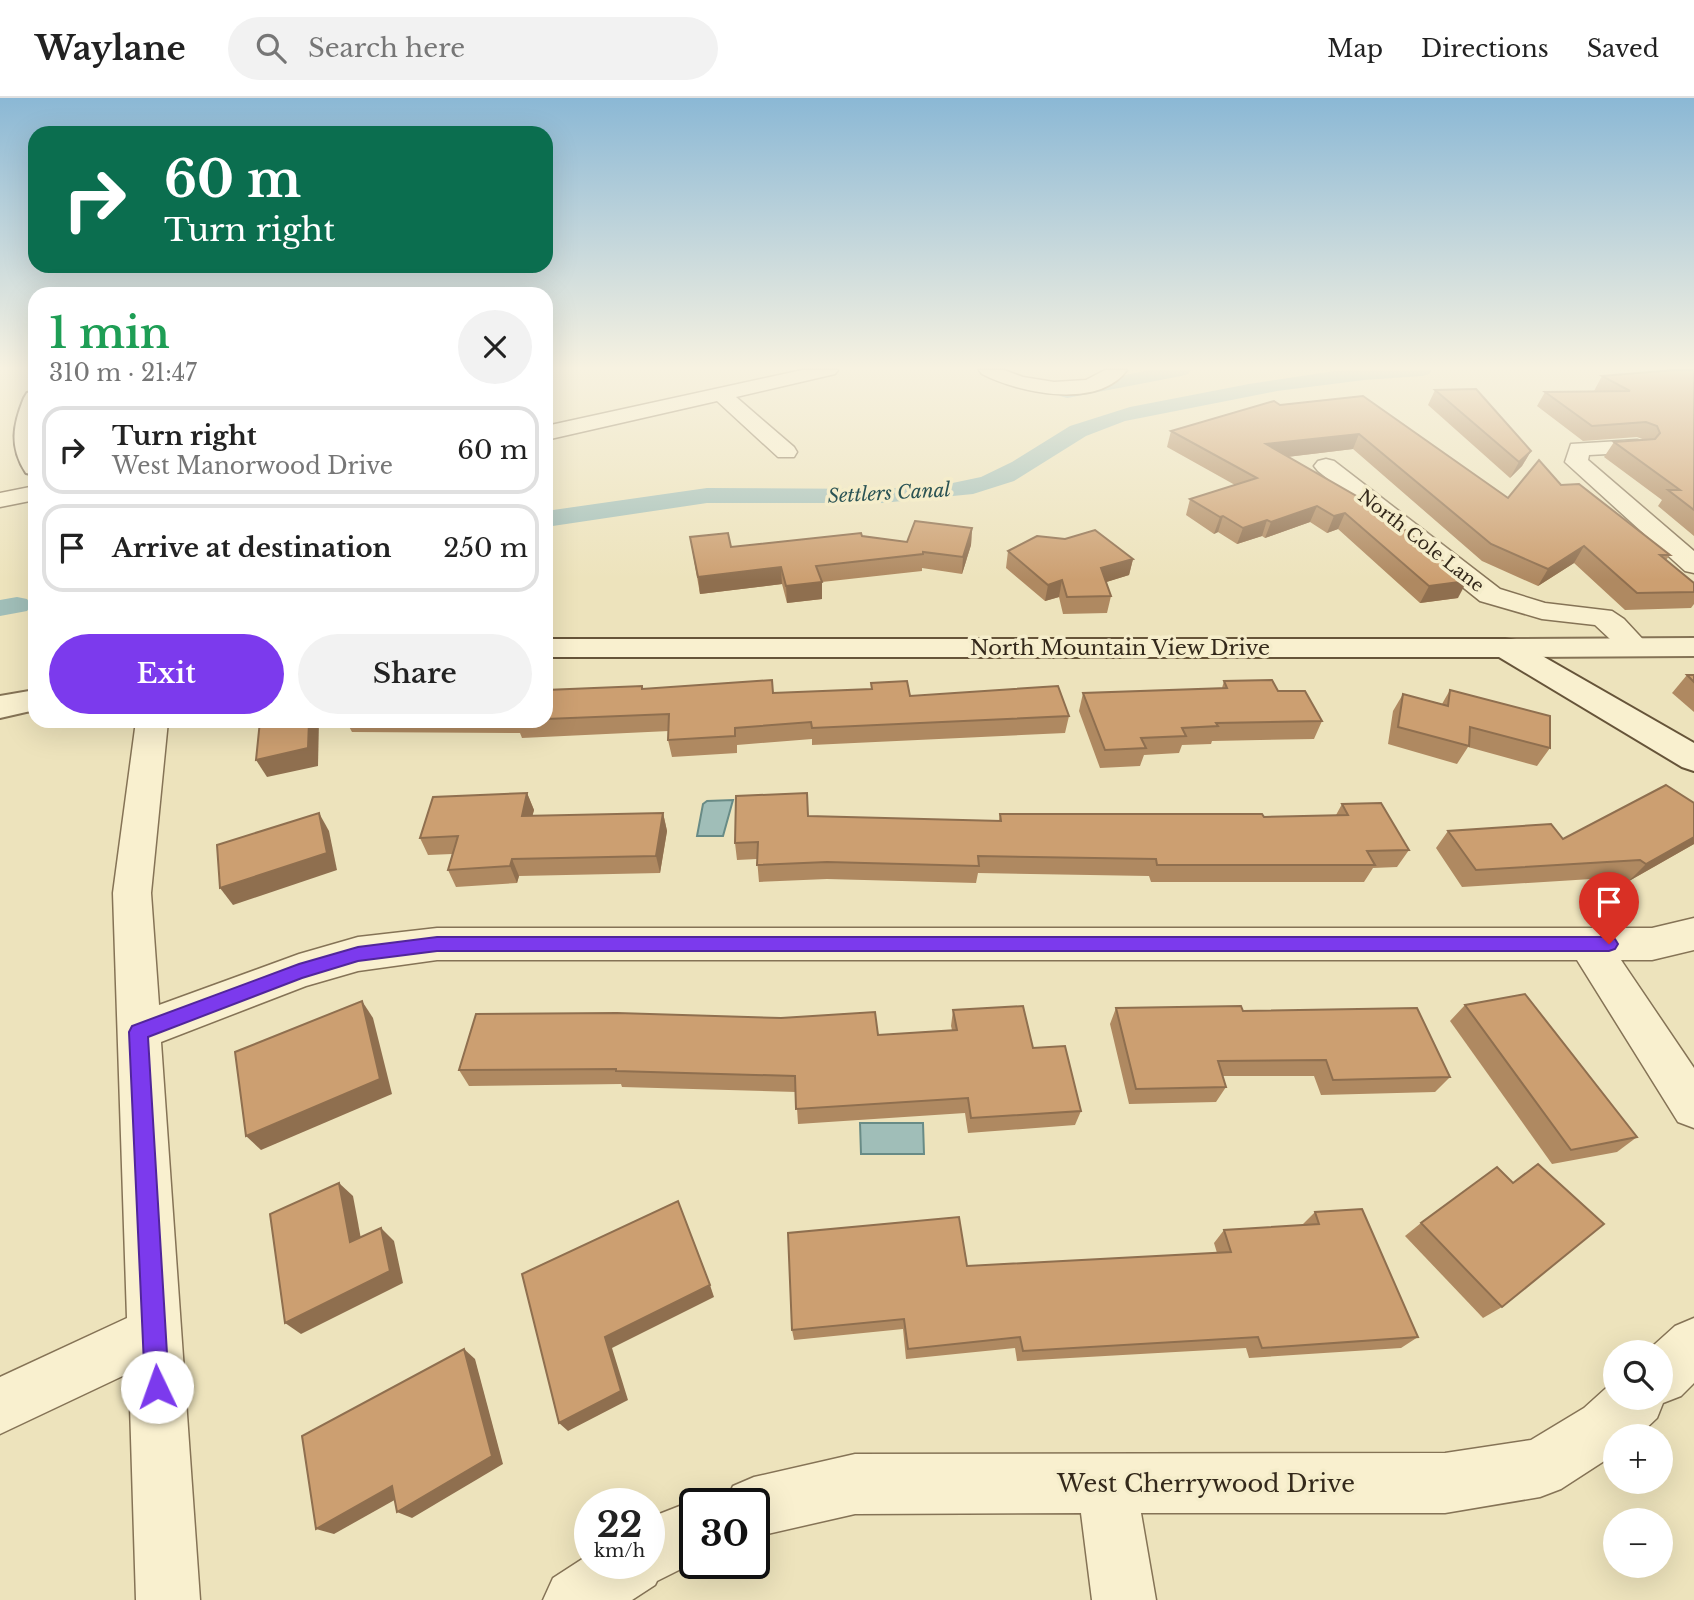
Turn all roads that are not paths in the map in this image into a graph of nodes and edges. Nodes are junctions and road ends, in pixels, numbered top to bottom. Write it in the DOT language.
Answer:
graph roads {
  1 [pos="773,440"];
  2 [pos="1637,447"];
  3 [pos="786,452"];
  4 [pos="1326,466"];
  5 [pos="28,494"];
  6 [pos="0,500"];
  7 [pos="1694,565"];
  8 [pos="1635,647"];
  9 [pos="1694,647"];
  10 [pos="553,648"];
  11 [pos="1504,648"];
  12 [pos="28,701"];
  13 [pos="0,707"];
  14 [pos="151,728"];
  15 [pos="1694,759"];
  16 [pos="1694,934"];
  17 [pos="1588,944"];
  18 [pos="138,1032"];
  19 [pos="1694,1107"];
  20 [pos="154,1333"];
  21 [pos="1694,1346"];
  22 [pos="1673,1365"];
  23 [pos="0,1406"];
  24 [pos="1624,1410"];
  25 [pos="1106,1482"];
  26 [pos="770,1503"];
  27 [pos="608,1579"];
  28 [pos="168,1600"];
  29 [pos="575,1600"];
  30 [pos="1124,1600"];
  1 -- 3 [label="street"];
  2 -- 7 [label="street"];
  4 -- 8 [label="street, North Cole Lane"];
  5 -- 6 [label="street"];
  8 -- 9 [label="main road, North Mountain View Drive"];
  8 -- 11 [label="main road, North Mountain View Drive"];
  10 -- 11 [label="main road, North Mountain View Drive"];
  11 -- 15 [label="main road"];
  12 -- 13 [label="main road"];
  14 -- 18 [label="street"];
  16 -- 17 [label="street"];
  17 -- 18 [label="street"];
  17 -- 19 [label="street"];
  18 -- 20 [label="street"];
  20 -- 23 [label="street"];
  20 -- 28 [label="street"];
  21 -- 22 [label="street"];
  24 -- 25 [label="street, West Cherrywood Drive"];
  25 -- 26 [label="street, West Cherrywood Drive"];
  25 -- 30 [label="street"];
  27 -- 29 [label="street"];
}
